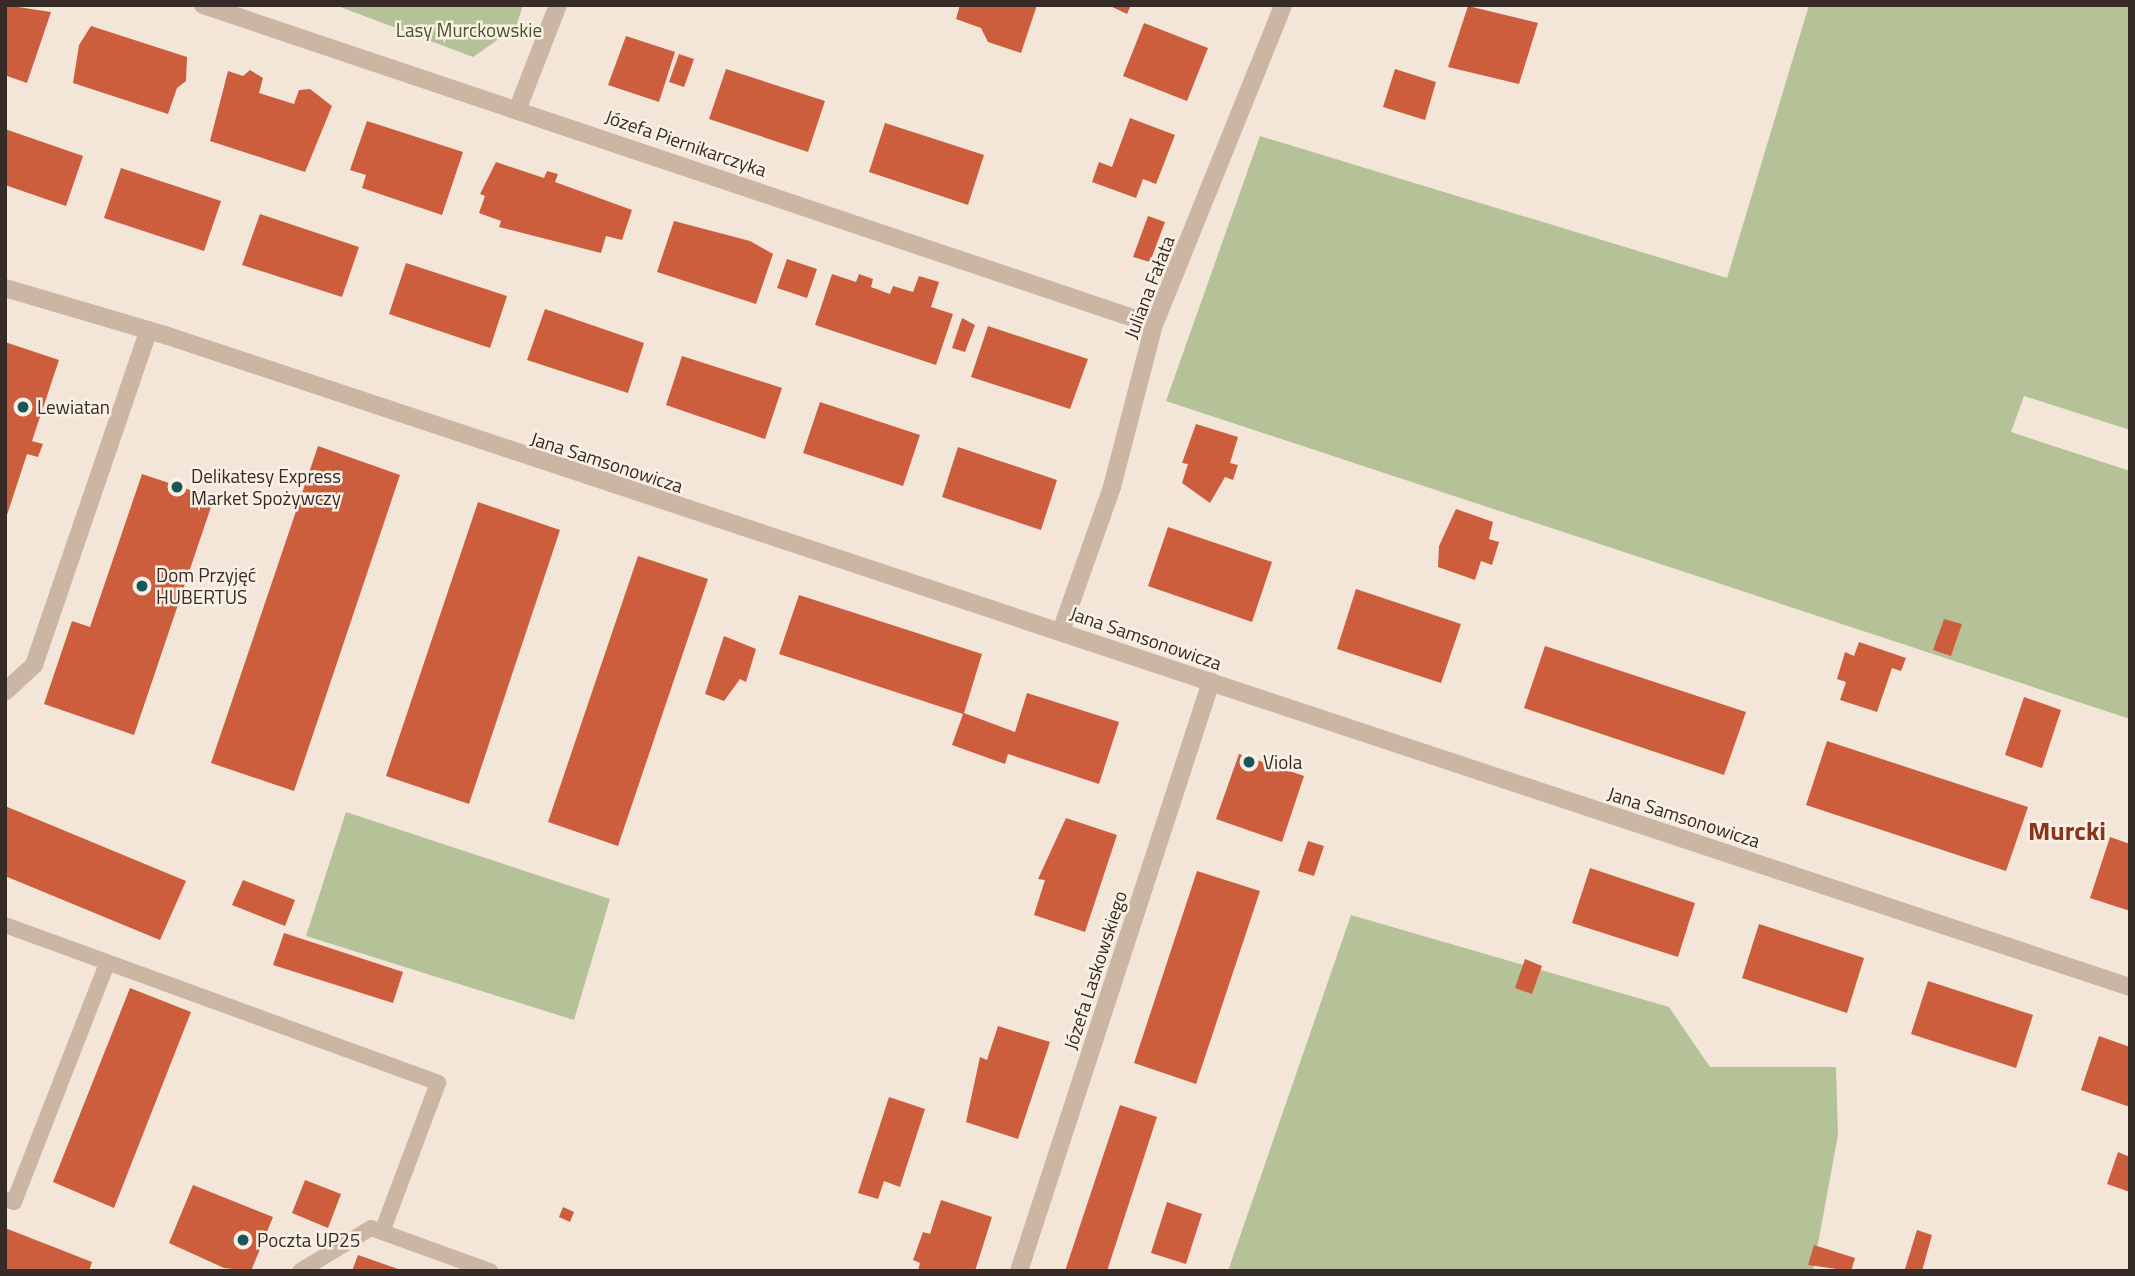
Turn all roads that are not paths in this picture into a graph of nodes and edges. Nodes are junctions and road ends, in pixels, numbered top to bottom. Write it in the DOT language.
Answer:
graph roads {
  1 [pos="203,5"];
  2 [pos="558,5"];
  3 [pos="1283,5"];
  4 [pos="518,108"];
  5 [pos="5,288"];
  6 [pos="1154,325"];
  7 [pos="149,330"];
  8 [pos="1061,631"];
  9 [pos="1212,682"];
  10 [pos="5,692"];
  11 [pos="5,925"];
  12 [pos="106,966"];
  13 [pos="2130,987"];
  14 [pos="5,1199"];
  15 [pos="382,1232"];
  16 [pos="300,1271"];
  17 [pos="490,1271"];
  18 [pos="1019,1271"];
  1 -- 4 [label="street, Józefa Piernikarczyka"];
  2 -- 4 [label="street"];
  3 -- 6 [label="street, Juliana Fałata"];
  4 -- 6 [label="street, Józefa Piernikarczyka"];
  5 -- 7 [label="street, Jana Samsonowicza"];
  6 -- 8 [label="street, Juliana Fałata"];
  7 -- 8 [label="street, Jana Samsonowicza"];
  7 -- 10 [label="street"];
  8 -- 9 [label="street, Jana Samsonowicza"];
  9 -- 13 [label="street, Jana Samsonowicza"];
  9 -- 18 [label="street, Józefa Laskowskiego"];
  11 -- 12 [label="lane"];
  12 -- 14 [label="lane"];
  12 -- 15 [label="lane"];
  15 -- 16 [label="lane"];
  15 -- 17 [label="lane"];
}
